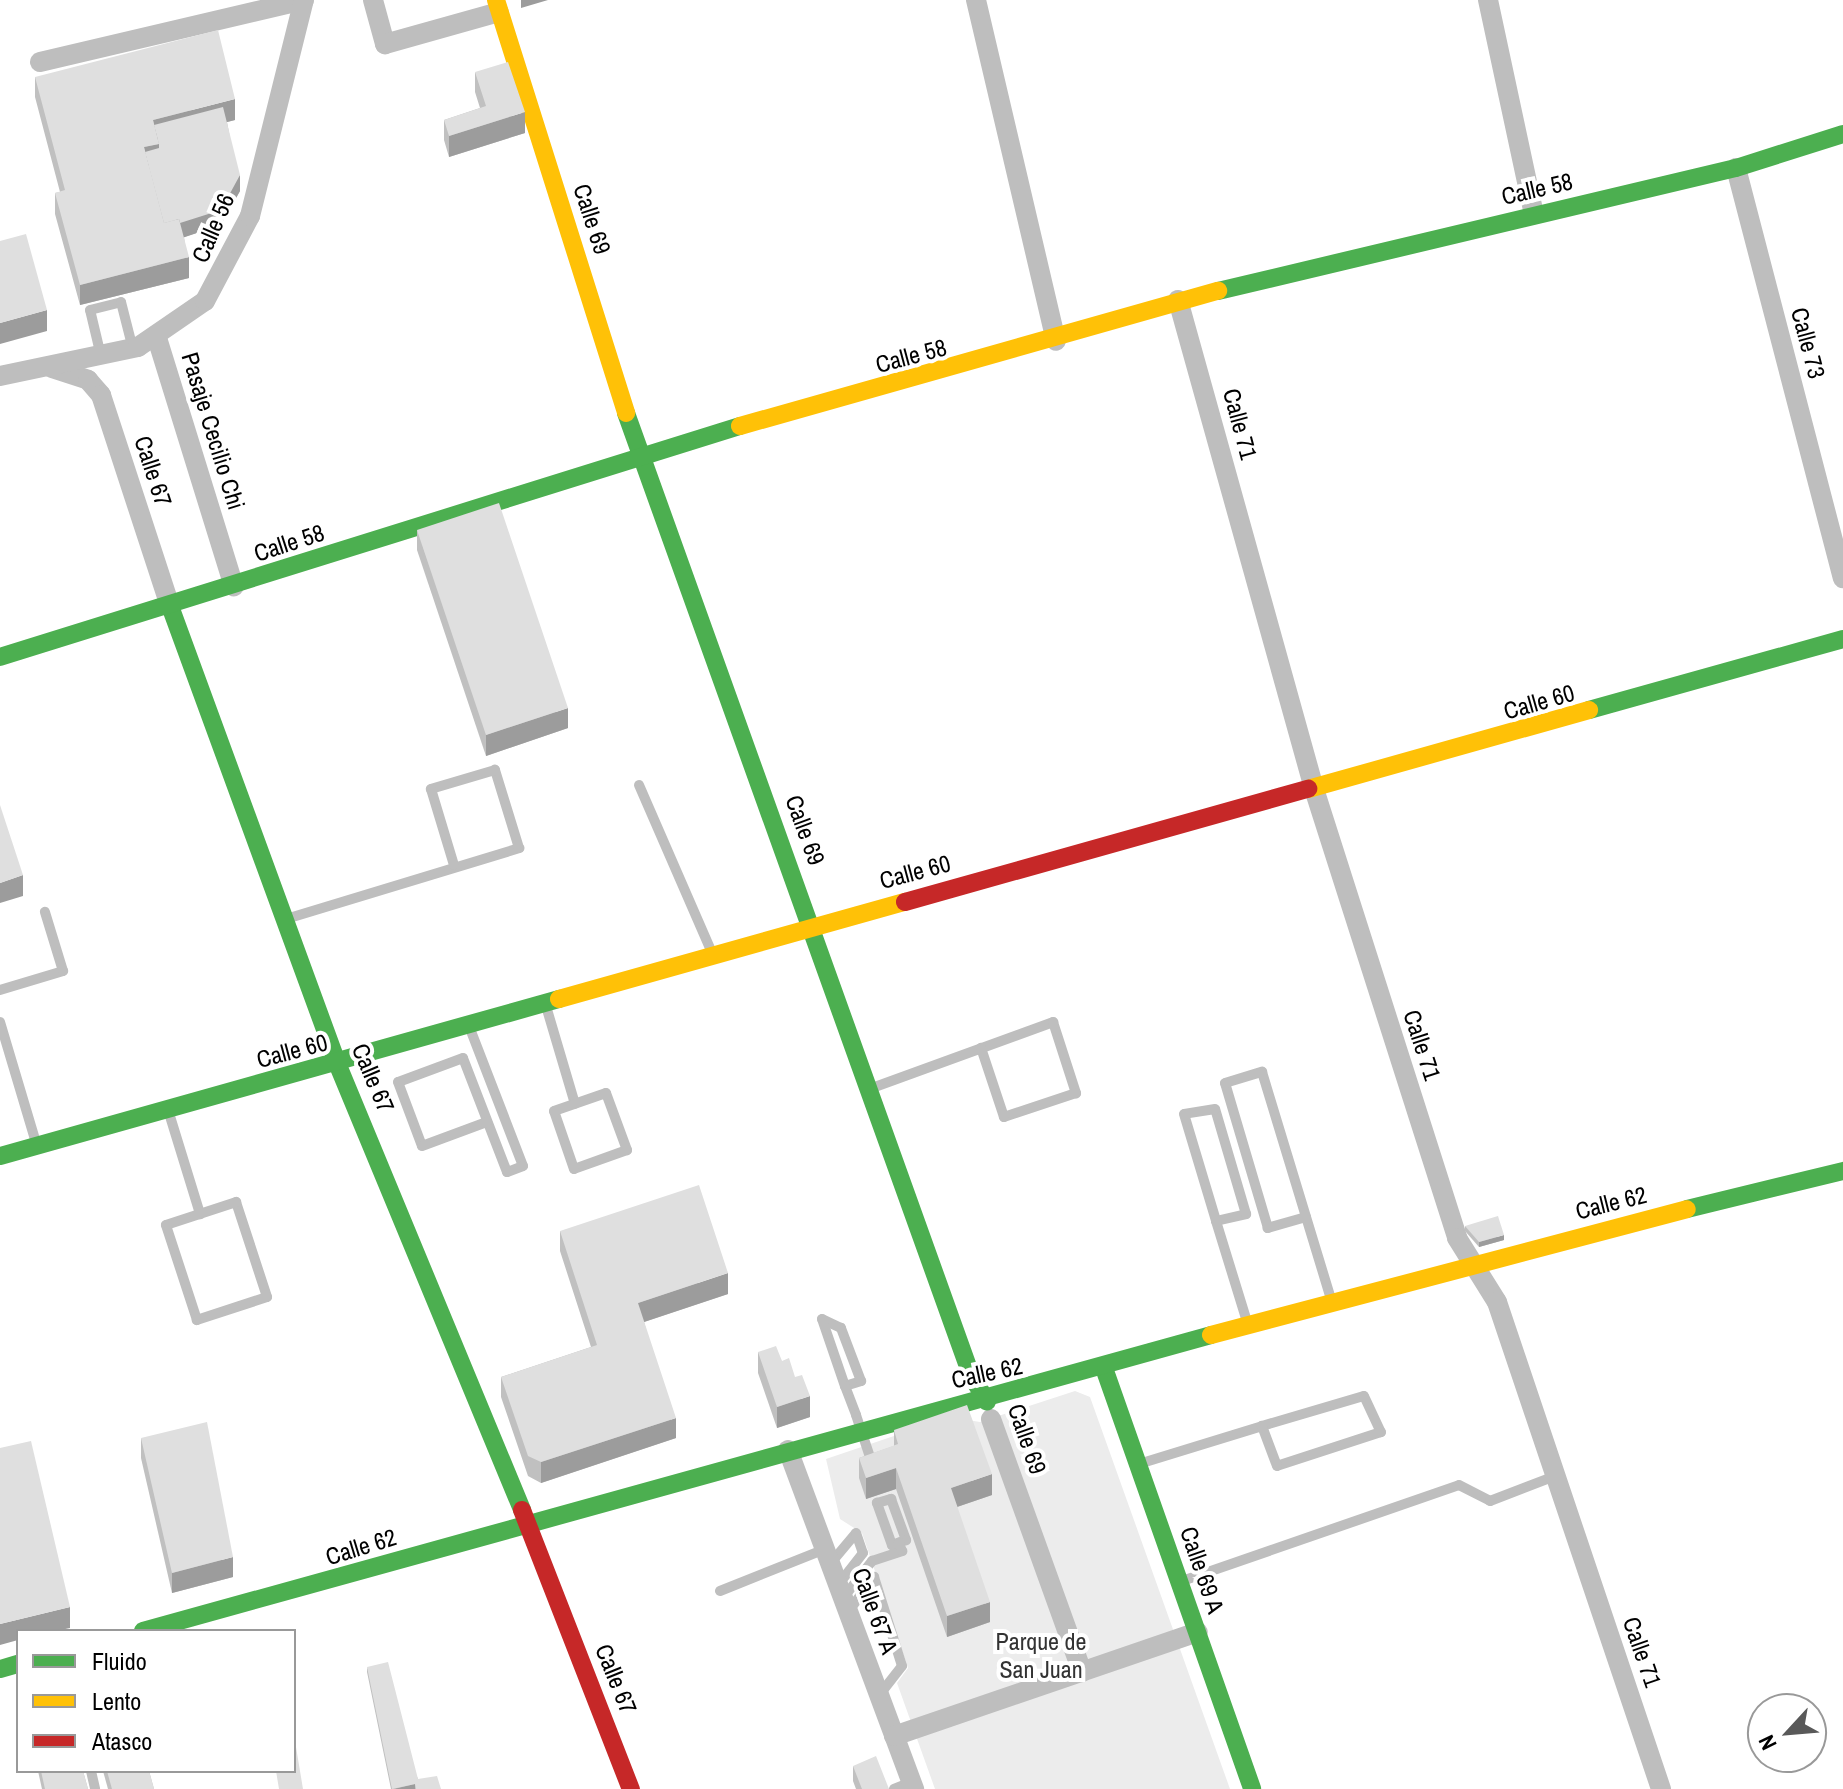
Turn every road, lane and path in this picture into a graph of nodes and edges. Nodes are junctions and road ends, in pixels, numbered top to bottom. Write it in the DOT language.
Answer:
graph roads {
  1 [pos="304,0"];
  2 [pos="373,0"];
  3 [pos="976,0"];
  4 [pos="1488,0"];
  5 [pos="498,6"];
  6 [pos="40,62"];
  7 [pos="1843,134"];
  8 [pos="1736,168"];
  9 [pos="1534,214"];
  10 [pos="1178,300"];
  11 [pos="157,338"];
  12 [pos="1056,341"];
  13 [pos="133,349"];
  14 [pos="101,356"];
  15 [pos="45,366"];
  16 [pos="0,376"];
  17 [pos="639,453"];
  18 [pos="1843,578"];
  19 [pos="234,586"];
  20 [pos="170,606"];
  21 [pos="1843,639"];
  22 [pos="0,657"];
  23 [pos="639,785"];
  24 [pos="1315,792"];
  25 [pos="454,865"];
  26 [pos="45,912"];
  27 [pos="285,919"];
  28 [pos="811,923"];
  29 [pos="712,953"];
  30 [pos="0,990"];
  31 [pos="545,1002"];
  32 [pos="0,1022"];
  33 [pos="468,1024"];
  34 [pos="981,1048"];
  35 [pos="337,1063"];
  36 [pos="870,1089"];
  37 [pos="575,1104"];
  38 [pos="168,1110"];
  39 [pos="487,1122"];
  40 [pos="37,1146"];
  41 [pos="0,1156"];
  42 [pos="1843,1171"];
  43 [pos="200,1214"];
  44 [pos="1306,1217"];
  45 [pos="1216,1221"];
  46 [pos="1473,1262"];
  47 [pos="1333,1305"];
  48 [pos="1249,1328"];
  49 [pos="1104,1368"];
  50 [pos="845,1386"];
  51 [pos="989,1410"];
  52 [pos="1262,1426"];
  53 [pos="861,1430"];
  54 [pos="788,1450"];
  55 [pos="891,1456"];
  56 [pos="1139,1464"];
  57 [pos="1555,1476"];
  58 [pos="526,1521"];
  59 [pos="899,1543"];
  60 [pos="828,1557"];
  61 [pos="1180,1582"];
  62 [pos="720,1591"];
  63 [pos="843,1599"];
  64 [pos="150,1629"];
  65 [pos="1198,1632"];
  66 [pos="1082,1672"];
  67 [pos="879,1695"];
  68 [pos="894,1736"];
  69 [pos="906,1787"];
  70 [pos="631,1789"];
  71 [pos="1252,1789"];
  72 [pos="1661,1789"];
  1 -- 6 [label="street"];
  1 -- 11 [label="street, Calle 56"];
  2 -- 5 [label="street"];
  3 -- 12 [label="street"];
  4 -- 9 [label="street"];
  5 -- 17 [label="main road, Calle 69"];
  7 -- 8 [label="main road, Calle 58"];
  8 -- 9 [label="main road, Calle 58"];
  8 -- 18 [label="street, Calle 73"];
  9 -- 10 [label="main road, Calle 58"];
  10 -- 12 [label="main road, Calle 58"];
  10 -- 24 [label="street, Calle 71"];
  11 -- 13 [label="street, Calle 56"];
  11 -- 19 [label="street, Pasaje Cecilio Chi"];
  12 -- 17 [label="main road, Calle 58"];
  13 -- 14 [label="street, Calle 56"];
  13 -- 14 [label="lane"];
  14 -- 15 [label="street, Calle 56"];
  15 -- 16 [label="street, Calle 56"];
  15 -- 20 [label="street, Calle 67"];
  17 -- 19 [label="main road, Calle 58"];
  17 -- 28 [label="main road, Calle 69"];
  19 -- 20 [label="main road, Calle 58"];
  20 -- 22 [label="main road, Calle 58"];
  20 -- 27 [label="main road, Calle 67"];
  21 -- 24 [label="main road, Calle 60"];
  23 -- 29 [label="lane"];
  24 -- 28 [label="main road, Calle 60"];
  24 -- 46 [label="street, Calle 71"];
  25 -- 25 [label="lane"];
  25 -- 27 [label="lane"];
  26 -- 30 [label="lane"];
  27 -- 35 [label="main road, Calle 67"];
  28 -- 29 [label="main road, Calle 60"];
  28 -- 36 [label="main road, Calle 69"];
  29 -- 31 [label="main road, Calle 60"];
  31 -- 33 [label="main road, Calle 60"];
  31 -- 37 [label="lane"];
  32 -- 40 [label="lane"];
  33 -- 35 [label="main road, Calle 60"];
  33 -- 39 [label="lane"];
  34 -- 34 [label="lane"];
  34 -- 36 [label="lane"];
  35 -- 38 [label="main road, Calle 60"];
  35 -- 58 [label="main road, Calle 67"];
  36 -- 51 [label="main road, Calle 69"];
  37 -- 37 [label="lane"];
  38 -- 40 [label="main road, Calle 60"];
  38 -- 43 [label="lane"];
  39 -- 39 [label="lane"];
  40 -- 41 [label="main road, Calle 60"];
  42 -- 46 [label="main road, Calle 62"];
  43 -- 43 [label="lane"];
  44 -- 44 [label="lane"];
  44 -- 47 [label="lane"];
  45 -- 45 [label="lane"];
  45 -- 48 [label="lane"];
  46 -- 47 [label="main road, Calle 62"];
  46 -- 57 [label="street, Calle 71"];
  47 -- 48 [label="main road, Calle 62"];
  48 -- 49 [label="main road, Calle 62"];
  49 -- 51 [label="main road, Calle 62"];
  49 -- 56 [label="main road, Calle 69 A"];
  50 -- 50 [label="lane"];
  50 -- 53 [label="lane"];
  51 -- 53 [label="main road, Calle 62"];
  51 -- 66 [label="street, Calle 69"];
  52 -- 52 [label="lane"];
  52 -- 56 [label="lane"];
  53 -- 54 [label="main road, Calle 62"];
  53 -- 55 [label="lane"];
  54 -- 58 [label="main road, Calle 62"];
  54 -- 60 [label="street, Calle 67 A"];
  56 -- 61 [label="main road, Calle 69 A"];
  57 -- 61 [label="lane"];
  57 -- 72 [label="street, Calle 71"];
  58 -- 64 [label="main road, Calle 62"];
  58 -- 70 [label="main road, Calle 67"];
  59 -- 63 [label="lane"];
  60 -- 62 [label="lane"];
  60 -- 63 [label="street, Calle 67 A"];
  60 -- 63 [label="lane"];
  61 -- 65 [label="main road, Calle 69 A"];
  63 -- 67 [label="street, Calle 67 A"];
  63 -- 67 [label="lane"];
  65 -- 66 [label="street"];
  65 -- 71 [label="main road, Calle 69 A"];
  66 -- 68 [label="street"];
  67 -- 68 [label="street, Calle 67 A"];
  68 -- 69 [label="street, Calle 67 A"];
}
